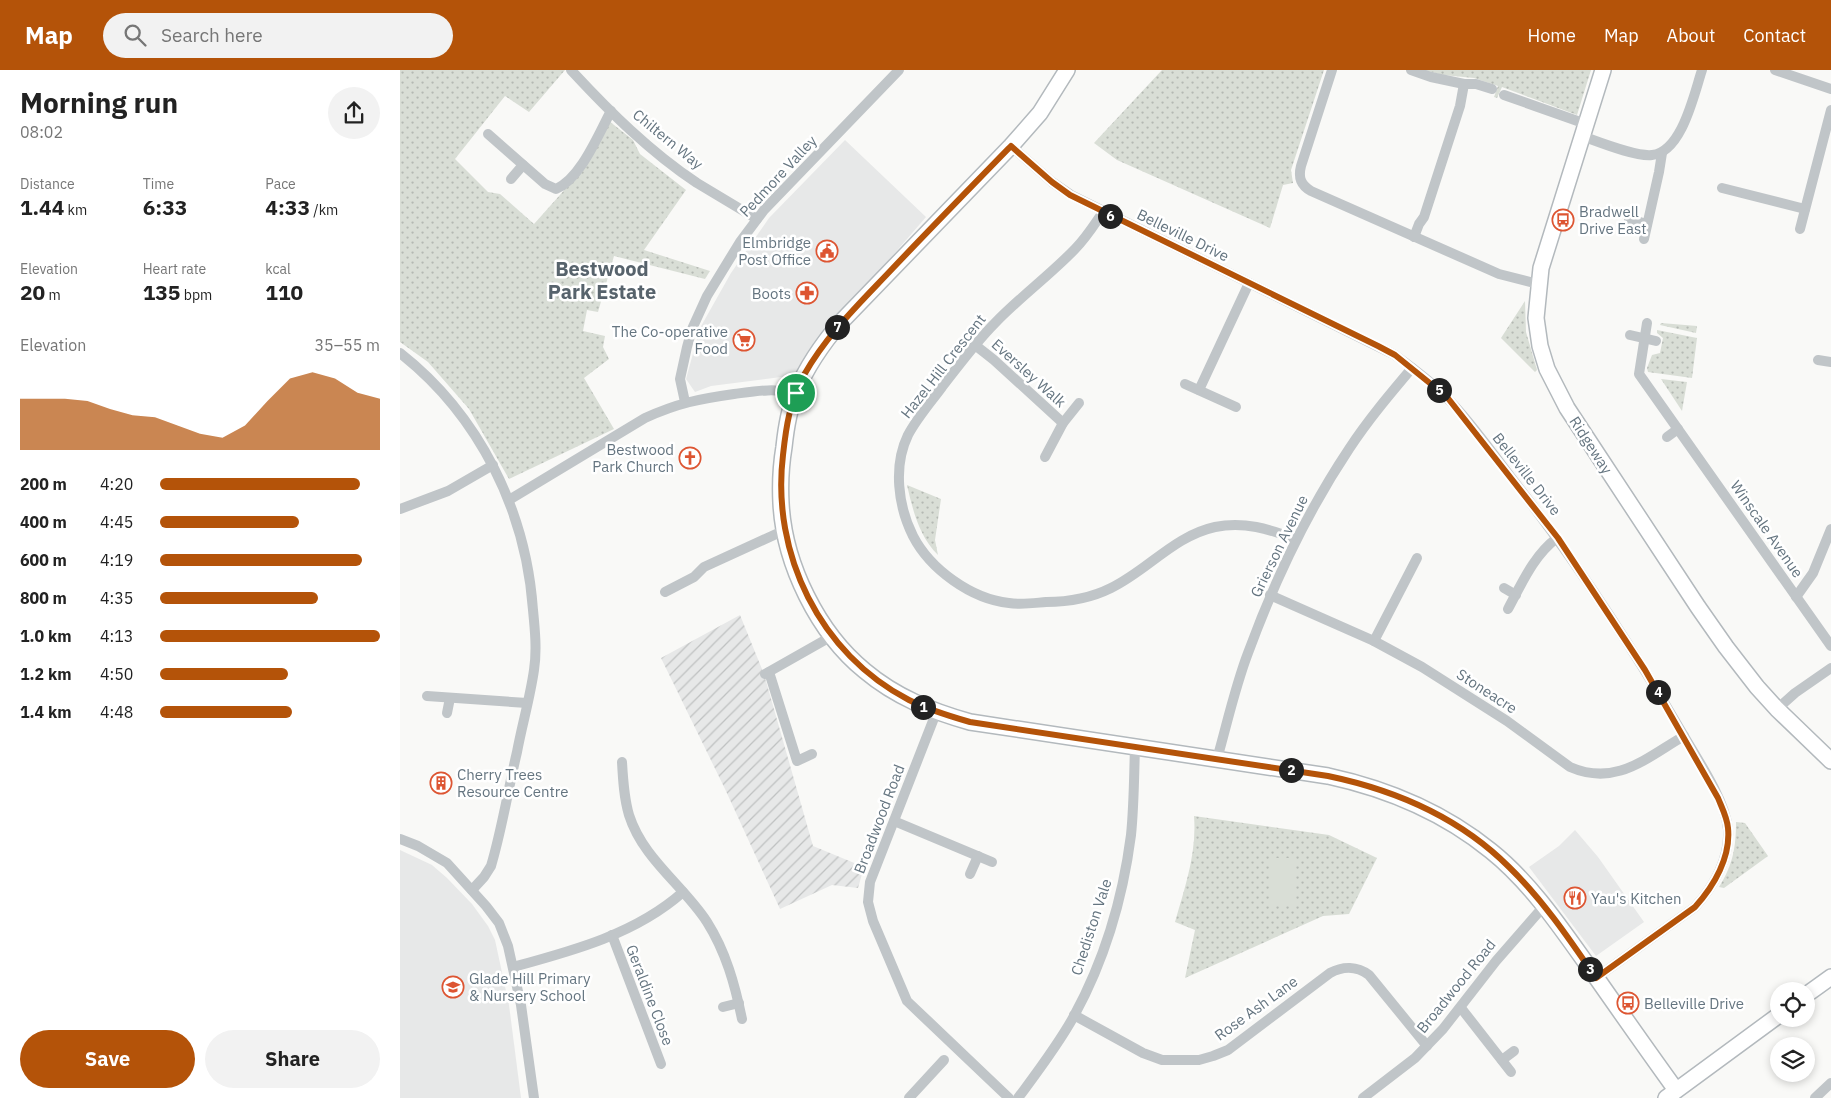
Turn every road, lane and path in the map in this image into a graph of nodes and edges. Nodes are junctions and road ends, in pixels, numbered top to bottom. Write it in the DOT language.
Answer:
graph roads {
  1 [pos="571,70"];
  2 [pos="1067,70"];
  3 [pos="1332,70"];
  4 [pos="1411,70"];
  5 [pos="1602,70"];
  6 [pos="1702,70"];
  7 [pos="1775,70"];
  8 [pos="895,71"];
  9 [pos="1464,84"];
  10 [pos="1492,89"];
  11 [pos="1831,89"];
  12 [pos="1504,95"];
  13 [pos="1831,110"];
  14 [pos="611,111"];
  15 [pos="1584,130"];
  16 [pos="488,134"];
  17 [pos="1011,146"];
  18 [pos="1662,153"];
  19 [pos="523,165"];
  20 [pos="511,179"];
  21 [pos="1722,188"];
  22 [pos="1805,208"];
  23 [pos="1103,212"];
  24 [pos="757,218"];
  25 [pos="1629,219"];
  26 [pos="1647,224"];
  27 [pos="1800,229"];
  28 [pos="1414,237"];
  29 [pos="1644,239"];
  30 [pos="1249,283"];
  31 [pos="1538,284"];
  32 [pos="1646,323"];
  33 [pos="1630,334"];
  34 [pos="1644,338"];
  35 [pos="1656,341"];
  36 [pos="975,345"];
  37 [pos="400,352"];
  38 [pos="1818,360"];
  39 [pos="1831,362"];
  40 [pos="1412,368"];
  41 [pos="1185,384"];
  42 [pos="1199,390"];
  43 [pos="796,393"];
  44 [pos="685,402"];
  45 [pos="1079,403"];
  46 [pos="1236,407"];
  47 [pos="1063,423"];
  48 [pos="1678,429"];
  49 [pos="1667,437"];
  50 [pos="1045,457"];
  51 [pos="493,465"];
  52 [pos="509,500"];
  53 [pos="400,509"];
  54 [pos="1831,529"];
  55 [pos="785,530"];
  56 [pos="1558,538"];
  57 [pos="1296,539"];
  58 [pos="1417,558"];
  59 [pos="1504,588"];
  60 [pos="665,592"];
  61 [pos="1270,595"];
  62 [pos="1516,595"];
  63 [pos="1796,597"];
  64 [pos="1508,609"];
  65 [pos="831,635"];
  66 [pos="1374,641"];
  67 [pos="1831,646"];
  68 [pos="1831,668"];
  69 [pos="428,696"];
  70 [pos="450,698"];
  71 [pos="527,703"];
  72 [pos="1777,709"];
  73 [pos="936,712"];
  74 [pos="447,713"];
  75 [pos="1684,736"];
  76 [pos="1136,747"];
  77 [pos="812,754"];
  78 [pos="1217,759"];
  79 [pos="1831,761"];
  80 [pos="622,762"];
  81 [pos="894,821"];
  82 [pos="400,839"];
  83 [pos="978,856"];
  84 [pos="992,862"];
  85 [pos="970,874"];
  86 [pos="472,890"];
  87 [pos="683,892"];
  88 [pos="1544,906"];
  89 [pos="612,936"];
  90 [pos="513,967"];
  91 [pos="1831,977"];
  92 [pos="1596,978"];
  93 [pos="1815,989"];
  94 [pos="739,1003"];
  95 [pos="723,1007"];
  96 [pos="1461,1008"];
  97 [pos="1074,1015"];
  98 [pos="742,1019"];
  99 [pos="1770,1022"];
  100 [pos="1427,1046"];
  101 [pos="1514,1051"];
  102 [pos="944,1060"];
  103 [pos="1502,1060"];
  104 [pos="660,1064"];
  105 [pos="1511,1072"];
  106 [pos="1831,1083"];
  107 [pos="1671,1094"];
  108 [pos="534,1098"];
  109 [pos="909,1098"];
  110 [pos="1009,1098"];
  111 [pos="1018,1098"];
  112 [pos="1363,1098"];
  113 [pos="1815,1098"];
  1 -- 14 [label="street, Chiltern Way"];
  2 -- 17 [label="street"];
  3 -- 28 [label="street"];
  4 -- 9 [label="street"];
  5 -- 15 [label="street, Ridgeway"];
  6 -- 18 [label="street"];
  7 -- 11 [label="street"];
  8 -- 24 [label="street, Pedmore Valley"];
  9 -- 10 [label="street"];
  9 -- 28 [label="street"];
  12 -- 15 [label="street"];
  13 -- 22 [label="street"];
  14 -- 19 [label="street"];
  14 -- 24 [label="street, Chiltern Way"];
  15 -- 18 [label="street"];
  15 -- 31 [label="street, Ridgeway"];
  16 -- 19 [label="street"];
  17 -- 23 [label="street, Belleville Drive"];
  17 -- 43 [label="street"];
  18 -- 26 [label="street"];
  19 -- 20 [label="street"];
  21 -- 22 [label="street"];
  22 -- 27 [label="street"];
  23 -- 30 [label="street, Belleville Drive"];
  23 -- 36 [label="street, Hazel Hill Crescent"];
  24 -- 44 [label="street, Pedmore Valley"];
  25 -- 26 [label="street"];
  26 -- 29 [label="street"];
  28 -- 31 [label="street"];
  30 -- 40 [label="street, Belleville Drive"];
  30 -- 42 [label="street"];
  31 -- 72 [label="street, Ridgeway"];
  32 -- 34 [label="street, Winscale Avenue"];
  33 -- 34 [label="street"];
  34 -- 35 [label="street"];
  34 -- 48 [label="street, Winscale Avenue"];
  36 -- 47 [label="street, Eversley Walk"];
  36 -- 57 [label="street, Hazel Hill Crescent"];
  37 -- 51 [label="street"];
  38 -- 39 [label="street"];
  40 -- 56 [label="street, Belleville Drive"];
  40 -- 57 [label="street, Grierson Avenue"];
  41 -- 42 [label="street"];
  42 -- 46 [label="street"];
  43 -- 44 [label="street"];
  43 -- 55 [label="street"];
  44 -- 52 [label="street"];
  45 -- 47 [label="street"];
  47 -- 50 [label="street"];
  48 -- 49 [label="street"];
  48 -- 63 [label="street, Winscale Avenue"];
  51 -- 52 [label="street"];
  51 -- 53 [label="street"];
  52 -- 71 [label="street"];
  54 -- 63 [label="street"];
  55 -- 60 [label="street"];
  55 -- 65 [label="street"];
  56 -- 62 [label="street"];
  56 -- 75 [label="street, Belleville Drive"];
  57 -- 61 [label="street, Grierson Avenue"];
  58 -- 66 [label="street"];
  59 -- 62 [label="street"];
  61 -- 66 [label="street, Stoneacre"];
  61 -- 78 [label="street, Grierson Avenue"];
  62 -- 64 [label="street"];
  63 -- 67 [label="street, Winscale Avenue"];
  65 -- 73 [label="street"];
  65 -- 77 [label="street"];
  66 -- 75 [label="street, Stoneacre"];
  68 -- 72 [label="street"];
  69 -- 70 [label="street"];
  70 -- 71 [label="street"];
  70 -- 74 [label="street"];
  71 -- 86 [label="street"];
  72 -- 79 [label="street, Ridgeway"];
  73 -- 76 [label="street"];
  73 -- 81 [label="street, Broadwood Road"];
  75 -- 92 [label="street, Belleville Drive"];
  76 -- 78 [label="street"];
  76 -- 97 [label="street, Chediston Vale"];
  78 -- 88 [label="street"];
  80 -- 87 [label="street"];
  81 -- 83 [label="street"];
  81 -- 110 [label="street, Broadwood Road"];
  82 -- 86 [label="street"];
  83 -- 84 [label="street"];
  83 -- 85 [label="street"];
  86 -- 90 [label="street"];
  87 -- 89 [label="street"];
  87 -- 94 [label="street"];
  88 -- 92 [label="street"];
  88 -- 96 [label="street, Broadwood Road"];
  89 -- 90 [label="street"];
  89 -- 104 [label="street, Geraldine Close"];
  90 -- 108 [label="street"];
  91 -- 93 [label="street"];
  92 -- 107 [label="street"];
  94 -- 95 [label="street"];
  94 -- 98 [label="street"];
  96 -- 100 [label="street, Broadwood Road"];
  96 -- 103 [label="street"];
  97 -- 100 [label="street, Rose Ash Lane"];
  97 -- 111 [label="street, Chediston Vale"];
  99 -- 107 [label="street"];
  100 -- 112 [label="street, Broadwood Road"];
  101 -- 103 [label="street"];
  102 -- 109 [label="street"];
  103 -- 105 [label="street"];
  106 -- 113 [label="street"];
}
